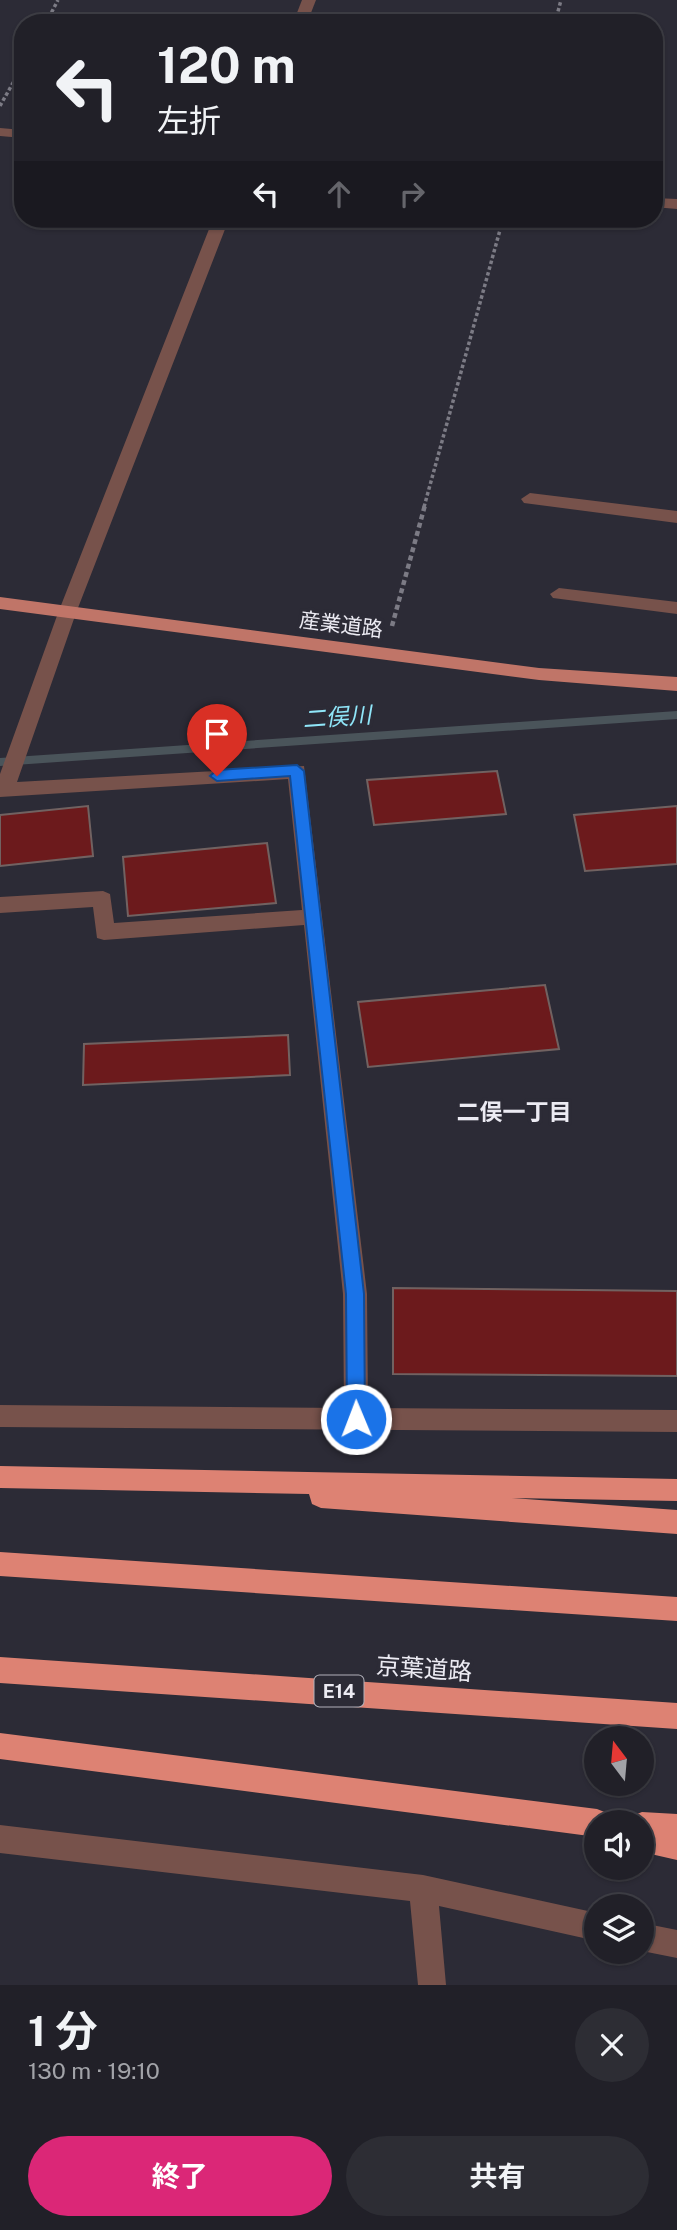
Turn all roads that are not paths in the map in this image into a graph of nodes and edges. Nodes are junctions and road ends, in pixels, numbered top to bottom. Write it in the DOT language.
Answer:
graph roads {
  1 [pos="217,228"];
  2 [pos="530,499"];
  3 [pos="677,517"];
  4 [pos="559,594"];
  5 [pos="0,603"];
  6 [pos="677,608"];
  7 [pos="67,613"];
  8 [pos="677,684"];
  9 [pos="2,790"];
  10 [pos="0,905"];
  11 [pos="312,917"];
  12 [pos="0,1416"];
  13 [pos="356,1419"];
  14 [pos="677,1421"];
  15 [pos="0,1477"];
  16 [pos="67,1479"];
  17 [pos="677,1490"];
  18 [pos="677,1522"];
  19 [pos="0,1563"];
  20 [pos="677,1609"];
  21 [pos="0,1670"];
  22 [pos="677,1716"];
  23 [pos="0,1746"];
  24 [pos="584,1824"];
  25 [pos="654,1827"];
  26 [pos="677,1828"];
  27 [pos="0,1839"];
  28 [pos="654,1841"];
  29 [pos="677,1846"];
  30 [pos="423,1889"];
  31 [pos="584,1924"];
  32 [pos="654,1939"];
  33 [pos="677,1944"];
  34 [pos="432,1985"];
  1 -- 7 [label="street"];
  2 -- 3 [label="street"];
  4 -- 6 [label="street"];
  5 -- 7 [label="main road, 産業道路"];
  7 -- 8 [label="main road, 産業道路"];
  7 -- 9 [label="street"];
  9 -- 11 [label="street"];
  10 -- 11 [label="street"];
  11 -- 13 [label="street"];
  12 -- 13 [label="street"];
  13 -- 14 [label="street"];
  15 -- 16 [label="highway"];
  16 -- 17 [label="highway"];
  16 -- 18 [label="highway"];
  19 -- 20 [label="highway"];
  21 -- 22 [label="highway, 京葉道路 / E14"];
  23 -- 24 [label="highway"];
  25 -- 26 [label="highway"];
  27 -- 30 [label="street"];
  28 -- 29 [label="highway"];
  30 -- 31 [label="street"];
  30 -- 34 [label="street"];
  32 -- 33 [label="street"];
}
